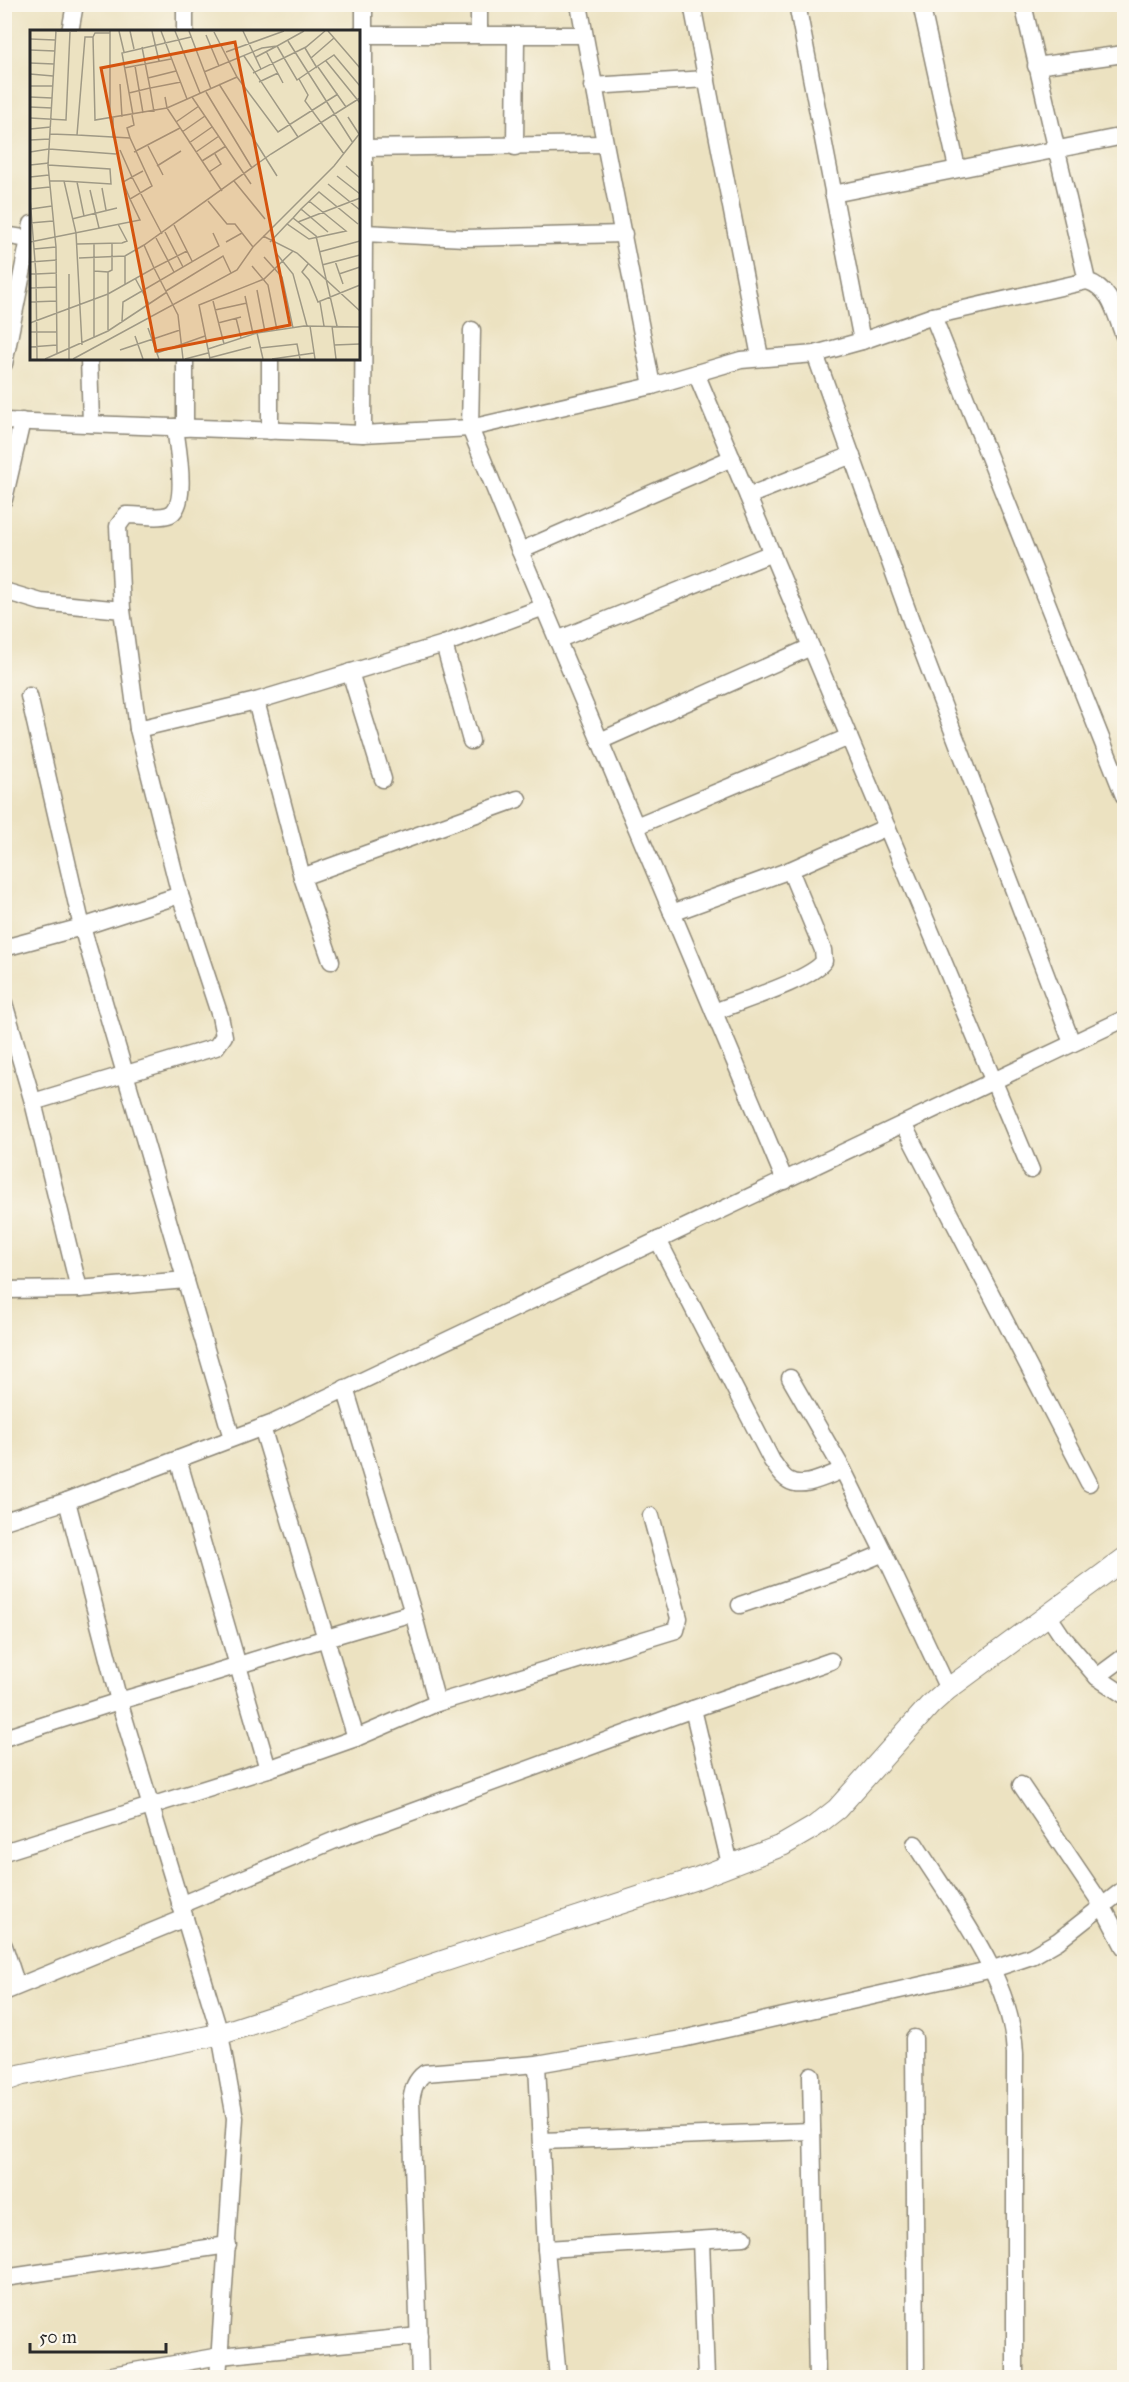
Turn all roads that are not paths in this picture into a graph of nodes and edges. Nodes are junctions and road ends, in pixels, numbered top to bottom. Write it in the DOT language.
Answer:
graph roads {
  1 [pos="75,4"];
  2 [pos="185,4"];
  3 [pos="364,4"];
  4 [pos="479,4"];
  5 [pos="579,4"];
  6 [pos="692,4"];
  7 [pos="797,4"];
  8 [pos="921,4"];
  9 [pos="1023,4"];
  10 [pos="70,30"];
  11 [pos="185,30"];
  12 [pos="361,35"];
  13 [pos="479,35"];
  14 [pos="584,35"];
  15 [pos="516,36"];
  16 [pos="1125,54"];
  17 [pos="1035,66"];
  18 [pos="707,80"];
  19 [pos="592,86"];
  20 [pos="1125,136"];
  21 [pos="604,144"];
  22 [pos="515,147"];
  23 [pos="365,148"];
  24 [pos="1055,149"];
  25 [pos="957,168"];
  26 [pos="833,194"];
  27 [pos="30,231"];
  28 [pos="361,233"];
  29 [pos="624,234"];
  30 [pos="4,235"];
  31 [pos="1088,281"];
  32 [pos="933,316"];
  33 [pos="472,330"];
  34 [pos="1125,336"];
  35 [pos="862,341"];
  36 [pos="815,354"];
  37 [pos="760,357"];
  38 [pos="89,360"];
  39 [pos="185,360"];
  40 [pos="270,360"];
  41 [pos="4,364"];
  42 [pos="696,373"];
  43 [pos="652,386"];
  44 [pos="4,421"];
  45 [pos="22,421"];
  46 [pos="91,424"];
  47 [pos="180,427"];
  48 [pos="470,428"];
  49 [pos="270,430"];
  50 [pos="363,434"];
  51 [pos="852,455"];
  52 [pos="732,458"];
  53 [pos="748,496"];
  54 [pos="4,499"];
  55 [pos="520,551"];
  56 [pos="772,553"];
  57 [pos="4,591"];
  58 [pos="544,607"];
  59 [pos="123,610"];
  60 [pos="557,640"];
  61 [pos="444,644"];
  62 [pos="811,647"];
  63 [pos="350,672"];
  64 [pos="28,696"];
  65 [pos="256,700"];
  66 [pos="138,729"];
  67 [pos="849,737"];
  68 [pos="471,741"];
  69 [pos="600,741"];
  70 [pos="383,779"];
  71 [pos="1125,796"];
  72 [pos="518,799"];
  73 [pos="636,826"];
  74 [pos="887,827"];
  75 [pos="790,870"];
  76 [pos="302,877"];
  77 [pos="180,895"];
  78 [pos="672,913"];
  79 [pos="82,927"];
  80 [pos="4,948"];
  81 [pos="331,961"];
  82 [pos="4,1003"];
  83 [pos="714,1012"];
  84 [pos="1125,1019"];
  85 [pos="1072,1043"];
  86 [pos="125,1073"];
  87 [pos="993,1081"];
  88 [pos="33,1102"];
  89 [pos="903,1124"];
  90 [pos="1031,1170"];
  91 [pos="785,1180"];
  92 [pos="658,1240"];
  93 [pos="186,1280"];
  94 [pos="79,1289"];
  95 [pos="4,1290"];
  96 [pos="790,1378"];
  97 [pos="345,1388"];
  98 [pos="262,1427"];
  99 [pos="232,1438"];
  100 [pos="178,1459"];
  101 [pos="843,1470"];
  102 [pos="1089,1483"];
  103 [pos="67,1501"];
  104 [pos="651,1516"];
  105 [pos="4,1521"];
  106 [pos="884,1553"];
  107 [pos="1125,1559"];
  108 [pos="740,1605"];
  109 [pos="413,1613"];
  110 [pos="1048,1615"];
  111 [pos="325,1637"];
  112 [pos="1125,1658"];
  113 [pos="831,1661"];
  114 [pos="239,1667"];
  115 [pos="1097,1677"];
  116 [pos="948,1689"];
  117 [pos="1125,1695"];
  118 [pos="119,1701"];
  119 [pos="437,1703"];
  120 [pos="693,1709"];
  121 [pos="4,1738"];
  122 [pos="356,1738"];
  123 [pos="268,1769"];
  124 [pos="1021,1785"];
  125 [pos="152,1806"];
  126 [pos="915,1844"];
  127 [pos="4,1852"];
  128 [pos="730,1864"];
  129 [pos="1125,1889"];
  130 [pos="1102,1905"];
  131 [pos="182,1912"];
  132 [pos="4,1946"];
  133 [pos="1125,1947"];
  134 [pos="993,1969"];
  135 [pos="11,1989"];
  136 [pos="220,2034"];
  137 [pos="914,2038"];
  138 [pos="537,2064"];
  139 [pos="812,2075"];
  140 [pos="4,2081"];
  141 [pos="812,2131"];
  142 [pos="542,2141"];
  143 [pos="744,2237"];
  144 [pos="700,2240"];
  145 [pos="228,2245"];
  146 [pos="546,2249"];
  147 [pos="4,2278"];
  148 [pos="419,2336"];
  149 [pos="220,2356"];
  150 [pos="95,2378"];
  151 [pos="218,2378"];
  152 [pos="420,2378"];
  153 [pos="558,2378"];
  154 [pos="706,2378"];
  155 [pos="817,2378"];
  156 [pos="916,2378"];
  157 [pos="1015,2378"];
  1 -- 10 [label="street"];
  2 -- 11 [label="street"];
  3 -- 12 [label="street"];
  4 -- 13 [label="street"];
  5 -- 14 [label="street"];
  6 -- 18 [label="street"];
  7 -- 26 [label="street"];
  8 -- 25 [label="street"];
  9 -- 17 [label="street"];
  12 -- 13 [label="street"];
  12 -- 23 [label="street"];
  13 -- 15 [label="street"];
  14 -- 15 [label="street"];
  14 -- 19 [label="street"];
  15 -- 22 [label="street"];
  16 -- 17 [label="street"];
  17 -- 24 [label="street"];
  18 -- 19 [label="street"];
  18 -- 37 [label="street"];
  19 -- 21 [label="street"];
  20 -- 24 [label="street"];
  21 -- 22 [label="street"];
  21 -- 29 [label="street"];
  22 -- 23 [label="street"];
  23 -- 28 [label="street"];
  24 -- 25 [label="street"];
  24 -- 31 [label="street"];
  25 -- 26 [label="street"];
  26 -- 35 [label="street"];
  27 -- 30 [label="street"];
  27 -- 41 [label="street"];
  28 -- 29 [label="street"];
  28 -- 50 [label="street"];
  29 -- 43 [label="street"];
  31 -- 32 [label="street"];
  31 -- 34 [label="street"];
  32 -- 35 [label="street"];
  32 -- 71 [label="street"];
  33 -- 48 [label="street"];
  35 -- 36 [label="street"];
  36 -- 37 [label="street"];
  36 -- 51 [label="street"];
  37 -- 42 [label="street"];
  38 -- 46 [label="street"];
  39 -- 47 [label="street"];
  40 -- 49 [label="street"];
  42 -- 43 [label="street"];
  42 -- 52 [label="street"];
  43 -- 48 [label="street"];
  44 -- 45 [label="street"];
  45 -- 46 [label="street"];
  45 -- 54 [label="street"];
  46 -- 47 [label="street"];
  47 -- 49 [label="street"];
  47 -- 59 [label="street"];
  48 -- 50 [label="street"];
  48 -- 55 [label="street"];
  49 -- 50 [label="street"];
  51 -- 53 [label="street"];
  51 -- 85 [label="street"];
  52 -- 53 [label="street"];
  52 -- 55 [label="street"];
  53 -- 56 [label="street"];
  55 -- 58 [label="street"];
  56 -- 60 [label="street"];
  56 -- 62 [label="street"];
  57 -- 59 [label="street"];
  58 -- 60 [label="street"];
  58 -- 61 [label="street"];
  59 -- 66 [label="street"];
  60 -- 69 [label="street"];
  61 -- 63 [label="street"];
  61 -- 68 [label="street"];
  62 -- 67 [label="street"];
  62 -- 69 [label="street"];
  63 -- 65 [label="street"];
  63 -- 70 [label="street"];
  64 -- 79 [label="street"];
  65 -- 66 [label="street"];
  65 -- 76 [label="street"];
  66 -- 77 [label="street"];
  67 -- 73 [label="street"];
  67 -- 74 [label="street"];
  69 -- 73 [label="street"];
  72 -- 76 [label="street"];
  73 -- 78 [label="street"];
  74 -- 75 [label="street"];
  74 -- 87 [label="street"];
  75 -- 78 [label="street"];
  75 -- 83 [label="street"];
  76 -- 81 [label="street"];
  77 -- 79 [label="street"];
  77 -- 86 [label="street"];
  78 -- 83 [label="street"];
  79 -- 80 [label="street"];
  79 -- 86 [label="street"];
  82 -- 88 [label="street"];
  83 -- 91 [label="street"];
  84 -- 85 [label="street"];
  85 -- 87 [label="street"];
  86 -- 88 [label="street"];
  86 -- 93 [label="street"];
  87 -- 89 [label="street"];
  87 -- 90 [label="street"];
  88 -- 94 [label="street"];
  89 -- 91 [label="street"];
  89 -- 102 [label="street"];
  91 -- 92 [label="street"];
  92 -- 97 [label="street"];
  92 -- 101 [label="street"];
  93 -- 94 [label="street"];
  93 -- 99 [label="street"];
  94 -- 95 [label="street"];
  96 -- 101 [label="street"];
  97 -- 98 [label="street"];
  97 -- 109 [label="street"];
  98 -- 99 [label="street"];
  98 -- 111 [label="street"];
  99 -- 100 [label="street"];
  100 -- 103 [label="street"];
  100 -- 114 [label="street"];
  101 -- 106 [label="street"];
  103 -- 105 [label="street"];
  103 -- 118 [label="street"];
  104 -- 119 [label="street"];
  106 -- 108 [label="street"];
  106 -- 116 [label="street"];
  107 -- 110 [label="street"];
  109 -- 111 [label="street"];
  109 -- 119 [label="street"];
  110 -- 115 [label="street"];
  110 -- 116 [label="street"];
  111 -- 114 [label="street"];
  111 -- 122 [label="street"];
  112 -- 115 [label="street"];
  113 -- 120 [label="street"];
  114 -- 118 [label="street"];
  114 -- 123 [label="street"];
  115 -- 117 [label="street"];
  116 -- 128 [label="street"];
  118 -- 121 [label="street"];
  118 -- 125 [label="street"];
  119 -- 122 [label="street"];
  120 -- 128 [label="street"];
  120 -- 131 [label="street"];
  122 -- 123 [label="street"];
  123 -- 125 [label="street"];
  124 -- 130 [label="street"];
  125 -- 127 [label="street"];
  125 -- 131 [label="street"];
  126 -- 134 [label="street"];
  128 -- 136 [label="street"];
  129 -- 130 [label="street"];
  130 -- 133 [label="street"];
  130 -- 134 [label="street"];
  131 -- 135 [label="street"];
  131 -- 136 [label="street"];
  132 -- 135 [label="street"];
  134 -- 138 [label="street"];
  134 -- 157 [label="street"];
  136 -- 140 [label="street"];
  136 -- 145 [label="street"];
  137 -- 156 [label="street"];
  138 -- 142 [label="street"];
  138 -- 148 [label="street"];
  139 -- 141 [label="street"];
  141 -- 142 [label="street"];
  141 -- 155 [label="street"];
  142 -- 146 [label="street"];
  143 -- 144 [label="street"];
  144 -- 146 [label="street"];
  144 -- 154 [label="street"];
  145 -- 147 [label="street"];
  145 -- 149 [label="street"];
  146 -- 153 [label="street"];
  148 -- 149 [label="street"];
  148 -- 152 [label="street"];
  149 -- 150 [label="street"];
  149 -- 151 [label="street"];
}
